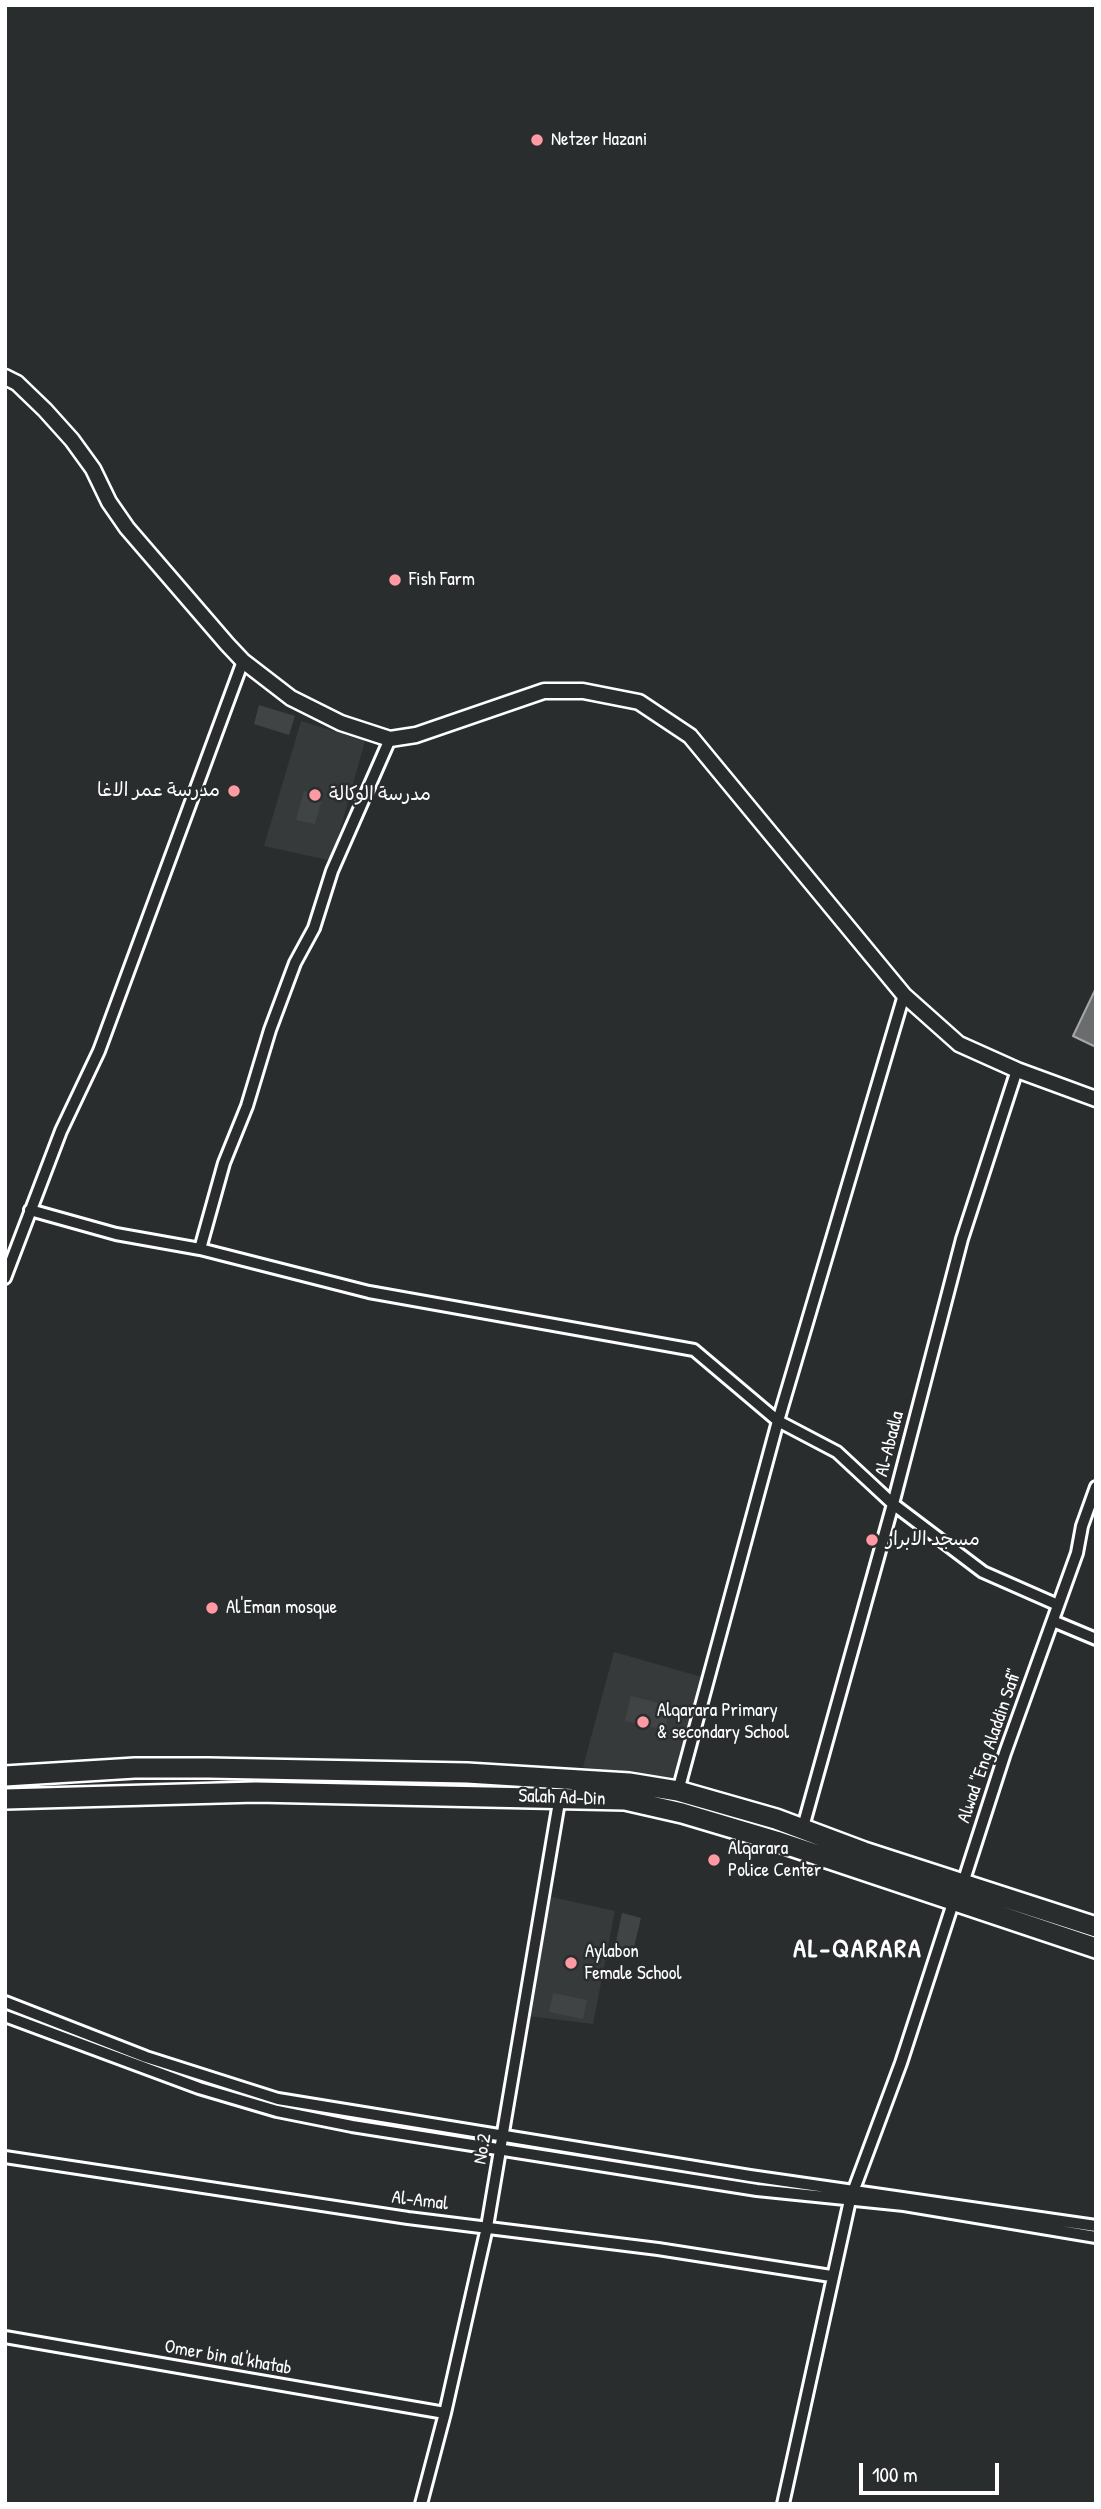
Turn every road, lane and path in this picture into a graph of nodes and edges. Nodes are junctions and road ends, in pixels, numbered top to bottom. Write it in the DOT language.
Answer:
graph roads {
  1 [pos="5,377"];
  2 [pos="243,661"];
  3 [pos="390,739"];
  4 [pos="904,995"];
  5 [pos="1017,1070"];
  6 [pos="1096,1099"];
  7 [pos="30,1210"];
  8 [pos="200,1249"];
  9 [pos="6,1273"];
  10 [pos="779,1421"];
  11 [pos="1096,1487"];
  12 [pos="894,1504"];
  13 [pos="1058,1605"];
  14 [pos="1053,1621"];
  15 [pos="1096,1639"];
  16 [pos="145,1768"];
  17 [pos="5,1776"];
  18 [pos="678,1791"];
  19 [pos="145,1793"];
  20 [pos="560,1796"];
  21 [pos="5,1800"];
  22 [pos="803,1827"];
  23 [pos="837,1840"];
  24 [pos="831,1859"];
  25 [pos="876,1865"];
  26 [pos="959,1891"];
  27 [pos="1096,1927"];
  28 [pos="1096,1948"];
  29 [pos="5,2002"];
  30 [pos="5,2016"];
  31 [pos="503,2137"];
  32 [pos="501,2150"];
  33 [pos="5,2157"];
  34 [pos="852,2195"];
  35 [pos="1096,2226"];
  36 [pos="487,2227"];
  37 [pos="1096,2237"];
  38 [pos="831,2276"];
  39 [pos="5,2337"];
  40 [pos="445,2413"];
  41 [pos="421,2504"];
  42 [pos="783,2504"];
  1 -- 2 [label="street"];
  2 -- 3 [label="street"];
  2 -- 7 [label="street"];
  3 -- 4 [label="street"];
  3 -- 8 [label="street"];
  4 -- 5 [label="street"];
  4 -- 10 [label="street"];
  5 -- 6 [label="street"];
  5 -- 12 [label="street, Al-Abadla"];
  7 -- 8 [label="street"];
  7 -- 9 [label="street"];
  8 -- 10 [label="street"];
  10 -- 12 [label="street"];
  10 -- 18 [label="street"];
  11 -- 13 [label="street, Alwad \"Eng Aladdin Safi\""];
  12 -- 13 [label="street"];
  12 -- 22 [label="street, Al-Abadla"];
  13 -- 14 [label="street, Alwad \"Eng Aladdin Safi\""];
  14 -- 15 [label="street"];
  14 -- 26 [label="street, Alwad \"Eng Aladdin Safi\""];
  16 -- 17 [label="highway, Salah Ad-Din"];
  16 -- 18 [label="highway, Salah Ad-Din"];
  16 -- 19 [label="highway"];
  18 -- 22 [label="highway, Salah Ad-Din"];
  19 -- 20 [label="highway, Salah Ad-Din"];
  19 -- 21 [label="highway, Salah Ad-Din"];
  20 -- 24 [label="highway, Salah Ad-Din"];
  20 -- 31 [label="street, No.2"];
  22 -- 23 [label="highway, Salah Ad-Din"];
  23 -- 24 [label="highway"];
  23 -- 25 [label="highway, Salah Ad-Din"];
  24 -- 25 [label="highway, Salah Ad-Din"];
  25 -- 26 [label="highway, Salah Ad-Din"];
  26 -- 27 [label="highway, Salah Ad-Din"];
  26 -- 28 [label="highway, Salah Ad-Din"];
  26 -- 34 [label="street, Alwad \"Eng Aladdin Safi\""];
  29 -- 31 [label="street"];
  30 -- 32 [label="street"];
  31 -- 32 [label="street, No.2"];
  31 -- 34 [label="street"];
  32 -- 34 [label="street"];
  32 -- 36 [label="street, No.2"];
  33 -- 36 [label="street, Al-Amal"];
  34 -- 35 [label="street"];
  34 -- 37 [label="street"];
  34 -- 38 [label="street, Alwad \"Eng Aladdin Safi\""];
  36 -- 38 [label="street, Al-Amal"];
  36 -- 40 [label="street, No.2"];
  38 -- 42 [label="street, Alwad \"Eng Aladdin Safi\""];
  39 -- 40 [label="street, Omer bin al'khatab"];
  40 -- 41 [label="street, No.2"];
}
